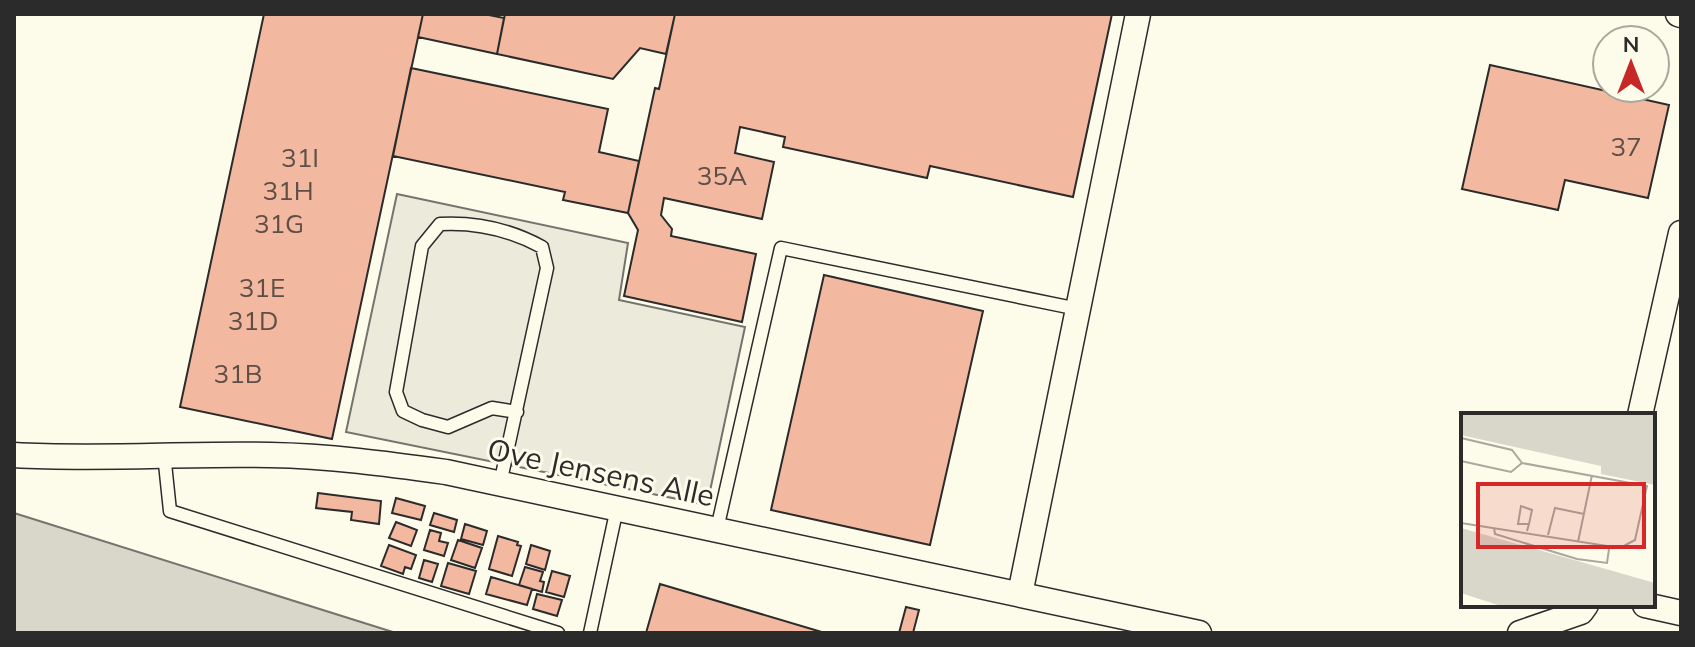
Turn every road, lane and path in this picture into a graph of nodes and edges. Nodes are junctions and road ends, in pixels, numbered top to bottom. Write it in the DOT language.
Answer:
graph roads {
  1 [pos="1138,14"];
  2 [pos="1681,233"];
  3 [pos="1078,309"];
  4 [pos="517,412"];
  5 [pos="1640,413"];
  6 [pos="164,454"];
  7 [pos="14,455"];
  8 [pos="500,484"];
  9 [pos="617,508"];
  10 [pos="717,529"];
  11 [pos="1020,594"];
  12 [pos="1585,607"];
  13 [pos="1654,607"];
  14 [pos="1681,613"];
  15 [pos="1135,626"];
  16 [pos="558,633"];
  17 [pos="590,633"];
  18 [pos="1199,633"];
  19 [pos="1520,633"];
  1 -- 3 [label="street"];
  2 -- 5 [label="street"];
  3 -- 10 [label="lane"];
  3 -- 11 [label="street"];
  4 -- 4 [label="lane"];
  4 -- 8 [label="lane"];
  6 -- 7 [label="street, Ove Jensens Alle"];
  6 -- 8 [label="street, Ove Jensens Alle"];
  6 -- 16 [label="lane"];
  8 -- 9 [label="street, Ove Jensens Alle"];
  9 -- 10 [label="street, Ove Jensens Alle"];
  9 -- 17 [label="lane"];
  10 -- 11 [label="street, Ove Jensens Alle"];
  11 -- 15 [label="street, Ove Jensens Alle"];
  12 -- 19 [label="street"];
  13 -- 14 [label="street"];
  15 -- 18 [label="street, Ove Jensens Alle"];
}
